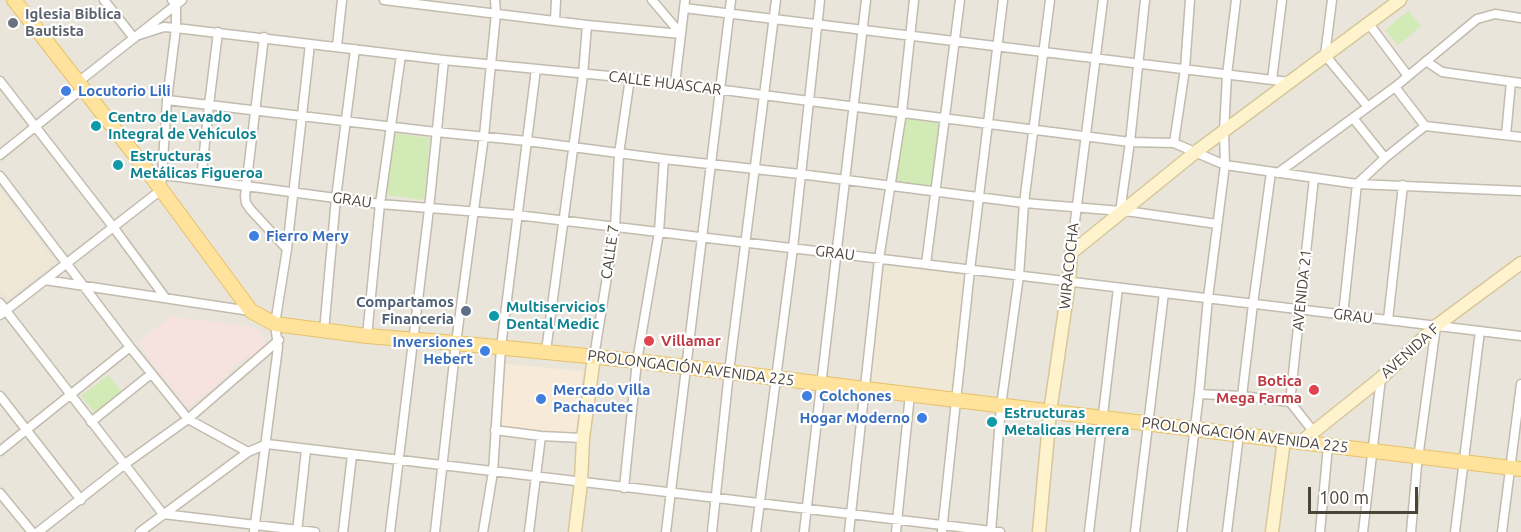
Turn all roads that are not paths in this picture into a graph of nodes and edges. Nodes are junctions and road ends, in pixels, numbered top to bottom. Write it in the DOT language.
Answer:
graph roads {
  1 [pos="14,0"];
  2 [pos="104,0"];
  3 [pos="342,0"];
  4 [pos="384,0"];
  5 [pos="495,0"];
  6 [pos="556,0"];
  7 [pos="652,0"];
  8 [pos="731,0"];
  9 [pos="776,0"];
  10 [pos="820,0"];
  11 [pos="866,0"];
  12 [pos="914,0"];
  13 [pos="960,0"];
  14 [pos="1003,0"];
  15 [pos="1050,0"];
  16 [pos="1103,0"];
  17 [pos="1145,0"];
  18 [pos="1190,0"];
  19 [pos="1236,0"];
  20 [pos="1282,0"];
  21 [pos="1332,0"];
  22 [pos="1400,0"];
  23 [pos="177,2"];
  24 [pos="684,4"];
  25 [pos="496,13"];
  26 [pos="729,13"];
  27 [pos="1521,18"];
  28 [pos="774,19"];
  29 [pos="555,21"];
  30 [pos="816,24"];
  31 [pos="1369,24"];
  32 [pos="587,25"];
  33 [pos="176,28"];
  34 [pos="862,30"];
  35 [pos="218,32"];
  36 [pos="681,34"];
  37 [pos="909,36"];
  38 [pos="133,37"];
  39 [pos="264,37"];
  40 [pos="955,41"];
  41 [pos="310,44"];
  42 [pos="337,46"];
  43 [pos="998,46"];
  44 [pos="355,49"];
  45 [pos="1044,52"];
  46 [pos="401,55"];
  47 [pos="1325,55"];
  48 [pos="1096,58"];
  49 [pos="444,60"];
  50 [pos="1425,61"];
  51 [pos="490,63"];
  52 [pos="1139,64"];
  53 [pos="536,69"];
  54 [pos="1185,69"];
  55 [pos="583,75"];
  56 [pos="1227,75"];
  57 [pos="1408,76"];
  58 [pos="630,78"];
  59 [pos="1272,80"];
  60 [pos="0,81"];
  61 [pos="1289,82"];
  62 [pos="1511,82"];
  63 [pos="1521,83"];
  64 [pos="675,84"];
  65 [pos="80,86"];
  66 [pos="1395,87"];
  67 [pos="720,90"];
  68 [pos="765,95"];
  69 [pos="167,100"];
  70 [pos="809,100"];
  71 [pos="208,105"];
  72 [pos="855,105"];
  73 [pos="1368,107"];
  74 [pos="254,110"];
  75 [pos="902,112"];
  76 [pos="300,115"];
  77 [pos="945,117"];
  78 [pos="1353,118"];
  79 [pos="347,121"];
  80 [pos="988,123"];
  81 [pos="391,126"];
  82 [pos="1425,126"];
  83 [pos="35,127"];
  84 [pos="1034,128"];
  85 [pos="1224,130"];
  86 [pos="436,132"];
  87 [pos="1086,135"];
  88 [pos="1506,135"];
  89 [pos="484,136"];
  90 [pos="1521,137"];
  91 [pos="527,141"];
  92 [pos="1130,142"];
  93 [pos="1174,143"];
  94 [pos="572,147"];
  95 [pos="1197,151"];
  96 [pos="619,154"];
  97 [pos="0,155"];
  98 [pos="1385,158"];
  99 [pos="664,159"];
  100 [pos="710,164"];
  101 [pos="1225,165"];
  102 [pos="755,169"];
  103 [pos="1274,172"];
  104 [pos="155,174"];
  105 [pos="800,174"];
  106 [pos="0,176"];
  107 [pos="1314,178"];
  108 [pos="845,179"];
  109 [pos="201,180"];
  110 [pos="1358,184"];
  111 [pos="1403,185"];
  112 [pos="892,186"];
  113 [pos="247,187"];
  114 [pos="161,190"];
  115 [pos="935,191"];
  116 [pos="1521,191"];
  117 [pos="293,193"];
  118 [pos="979,197"];
  119 [pos="336,198"];
  120 [pos="1024,203"];
  121 [pos="380,204"];
  122 [pos="1076,208"];
  123 [pos="429,209"];
  124 [pos="475,212"];
  125 [pos="1120,212"];
  126 [pos="517,215"];
  127 [pos="563,220"];
  128 [pos="1217,224"];
  129 [pos="615,226"];
  130 [pos="114,228"];
  131 [pos="659,232"];
  132 [pos="703,237"];
  133 [pos="746,243"];
  134 [pos="793,248"];
  135 [pos="287,249"];
  136 [pos="1071,253"];
  137 [pos="836,254"];
  138 [pos="879,259"];
  139 [pos="66,263"];
  140 [pos="1521,263"];
  141 [pos="926,264"];
  142 [pos="970,270"];
  143 [pos="1019,276"];
  144 [pos="45,280"];
  145 [pos="1069,282"];
  146 [pos="84,286"];
  147 [pos="1118,288"];
  148 [pos="1164,293"];
  149 [pos="164,296"];
  150 [pos="1208,298"];
  151 [pos="1252,304"];
  152 [pos="2,309"];
  153 [pos="1299,310"];
  154 [pos="251,311"];
  155 [pos="1342,315"];
  156 [pos="1388,320"];
  157 [pos="275,324"];
  158 [pos="1436,326"];
  159 [pos="324,330"];
  160 [pos="1480,332"];
  161 [pos="368,336"];
  162 [pos="1521,336"];
  163 [pos="412,339"];
  164 [pos="279,340"];
  165 [pos="456,343"];
  166 [pos="130,347"];
  167 [pos="501,347"];
  168 [pos="546,351"];
  169 [pos="594,357"];
  170 [pos="638,361"];
  171 [pos="685,367"];
  172 [pos="729,372"];
  173 [pos="151,374"];
  174 [pos="776,378"];
  175 [pos="1381,378"];
  176 [pos="822,384"];
  177 [pos="1521,384"];
  178 [pos="866,389"];
  179 [pos="910,394"];
  180 [pos="1199,394"];
  181 [pos="71,395"];
  182 [pos="0,396"];
  183 [pos="1242,396"];
  184 [pos="956,400"];
  185 [pos="1290,402"];
  186 [pos="1001,406"];
  187 [pos="1050,412"];
  188 [pos="1102,418"];
  189 [pos="188,419"];
  190 [pos="91,422"];
  191 [pos="1149,424"];
  192 [pos="1195,429"];
  193 [pos="27,430"];
  194 [pos="495,430"];
  195 [pos="1313,431"];
  196 [pos="1239,435"];
  197 [pos="541,436"];
  198 [pos="583,438"];
  199 [pos="1284,440"];
  200 [pos="1301,442"];
  201 [pos="267,444"];
  202 [pos="1328,446"];
  203 [pos="306,450"];
  204 [pos="0,451"];
  205 [pos="1372,451"];
  206 [pos="248,452"];
  207 [pos="351,455"];
  208 [pos="1418,457"];
  209 [pos="399,461"];
  210 [pos="1463,462"];
  211 [pos="125,464"];
  212 [pos="443,466"];
  213 [pos="1515,468"];
  214 [pos="493,472"];
  215 [pos="536,477"];
  216 [pos="581,483"];
  217 [pos="624,488"];
  218 [pos="671,493"];
  219 [pos="0,494"];
  220 [pos="717,499"];
  221 [pos="81,500"];
  222 [pos="760,504"];
  223 [pos="808,509"];
  224 [pos="163,514"];
  225 [pos="852,514"];
  226 [pos="898,520"];
  227 [pos="254,528"];
  228 [pos="943,529"];
  229 [pos="297,531"];
  230 [pos="32,532"];
  231 [pos="38,532"];
  232 [pos="141,532"];
  233 [pos="315,532"];
  234 [pos="343,532"];
  235 [pos="390,532"];
  236 [pos="435,532"];
  237 [pos="483,532"];
  238 [pos="530,532"];
  239 [pos="575,532"];
  240 [pos="666,532"];
  241 [pos="712,532"];
  242 [pos="756,532"];
  243 [pos="804,532"];
  244 [pos="849,532"];
  245 [pos="896,532"];
  246 [pos="994,532"];
  247 [pos="1040,532"];
  248 [pos="1089,532"];
  249 [pos="1135,532"];
  250 [pos="1182,532"];
  251 [pos="1227,532"];
  252 [pos="1272,532"];
  253 [pos="1320,532"];
  254 [pos="1363,532"];
  255 [pos="1411,532"];
  256 [pos="1455,532"];
  257 [pos="1502,532"];
  1 -- 65 [label="main road, PROLONGACIÓN AVENIDA 225"];
  2 -- 38 [label="street"];
  3 -- 42 [label="street"];
  4 -- 25 [label="street"];
  5 -- 25 [label="street"];
  6 -- 29 [label="street"];
  7 -- 36 [label="street"];
  8 -- 26 [label="street"];
  9 -- 28 [label="street"];
  10 -- 30 [label="street"];
  11 -- 34 [label="street"];
  12 -- 37 [label="street"];
  13 -- 40 [label="street"];
  14 -- 43 [label="street"];
  15 -- 45 [label="street"];
  16 -- 48 [label="street, WIRACOCHA"];
  17 -- 52 [label="street"];
  18 -- 54 [label="street"];
  19 -- 56 [label="street"];
  20 -- 59 [label="street"];
  21 -- 47 [label="street"];
  22 -- 31 [label="street"];
  23 -- 33 [label="street"];
  23 -- 38 [label="street"];
  24 -- 26 [label="street"];
  24 -- 36 [label="street"];
  25 -- 29 [label="street"];
  25 -- 51 [label="street"];
  26 -- 28 [label="street"];
  26 -- 67 [label="street"];
  27 -- 50 [label="street"];
  28 -- 30 [label="street"];
  28 -- 68 [label="street"];
  29 -- 32 [label="street"];
  30 -- 34 [label="street"];
  30 -- 70 [label="street"];
  31 -- 47 [label="street"];
  31 -- 57 [label="street"];
  32 -- 36 [label="street"];
  32 -- 55 [label="street"];
  33 -- 35 [label="street, CALLE HUASCAR"];
  33 -- 38 [label="street, CALLE HUASCAR"];
  33 -- 69 [label="street"];
  34 -- 37 [label="street"];
  34 -- 72 [label="street"];
  35 -- 39 [label="street, CALLE HUASCAR"];
  35 -- 71 [label="street"];
  36 -- 64 [label="street"];
  37 -- 40 [label="street"];
  37 -- 75 [label="street"];
  38 -- 65 [label="street"];
  39 -- 41 [label="street, CALLE HUASCAR"];
  39 -- 74 [label="street"];
  40 -- 43 [label="street"];
  40 -- 77 [label="street"];
  41 -- 42 [label="street, CALLE HUASCAR"];
  41 -- 76 [label="street"];
  42 -- 44 [label="street, CALLE HUASCAR"];
  43 -- 45 [label="street"];
  43 -- 80 [label="street"];
  44 -- 46 [label="street, CALLE HUASCAR"];
  44 -- 79 [label="street"];
  45 -- 48 [label="street"];
  45 -- 84 [label="street"];
  46 -- 49 [label="street, CALLE HUASCAR"];
  46 -- 81 [label="street"];
  47 -- 61 [label="street"];
  47 -- 73 [label="street"];
  48 -- 52 [label="street"];
  48 -- 87 [label="street, WIRACOCHA"];
  49 -- 51 [label="street, CALLE HUASCAR"];
  49 -- 86 [label="street"];
  50 -- 57 [label="street"];
  50 -- 62 [label="street"];
  51 -- 53 [label="street, CALLE HUASCAR"];
  51 -- 89 [label="street"];
  52 -- 54 [label="street"];
  52 -- 92 [label="street"];
  53 -- 55 [label="street, CALLE HUASCAR"];
  53 -- 91 [label="street"];
  54 -- 56 [label="street"];
  54 -- 93 [label="street"];
  55 -- 58 [label="street, CALLE HUASCAR"];
  55 -- 94 [label="street"];
  56 -- 59 [label="street"];
  56 -- 85 [label="street"];
  57 -- 66 [label="street"];
  58 -- 64 [label="street, CALLE HUASCAR"];
  58 -- 96 [label="street, CALLE 7"];
  59 -- 61 [label="street"];
  60 -- 83 [label="street"];
  61 -- 85 [label="street"];
  62 -- 63 [label="street"];
  62 -- 88 [label="street"];
  64 -- 67 [label="street, CALLE HUASCAR"];
  65 -- 83 [label="street"];
  65 -- 104 [label="main road, PROLONGACIÓN AVENIDA 225"];
  66 -- 73 [label="street"];
  66 -- 82 [label="street"];
  67 -- 68 [label="street, CALLE HUASCAR"];
  67 -- 100 [label="street"];
  68 -- 70 [label="street, CALLE HUASCAR"];
  68 -- 102 [label="street"];
  69 -- 71 [label="street"];
  69 -- 104 [label="street"];
  70 -- 72 [label="street, CALLE HUASCAR"];
  70 -- 105 [label="street"];
  71 -- 74 [label="street"];
  71 -- 109 [label="street"];
  72 -- 75 [label="street, CALLE HUASCAR"];
  72 -- 108 [label="street"];
  73 -- 78 [label="street"];
  74 -- 76 [label="street"];
  74 -- 113 [label="street"];
  75 -- 77 [label="street, CALLE HUASCAR"];
  75 -- 112 [label="street"];
  76 -- 79 [label="street"];
  76 -- 117 [label="street"];
  77 -- 80 [label="street, CALLE HUASCAR"];
  77 -- 115 [label="street"];
  78 -- 98 [label="street"];
  78 -- 103 [label="street"];
  79 -- 81 [label="street"];
  79 -- 119 [label="street"];
  80 -- 84 [label="street, CALLE HUASCAR"];
  80 -- 118 [label="street"];
  81 -- 86 [label="street"];
  81 -- 121 [label="street"];
  82 -- 88 [label="street"];
  82 -- 98 [label="street"];
  83 -- 97 [label="street"];
  83 -- 130 [label="street"];
  84 -- 87 [label="street, CALLE HUASCAR"];
  84 -- 120 [label="street"];
  85 -- 95 [label="street"];
  85 -- 101 [label="street"];
  86 -- 89 [label="street"];
  86 -- 123 [label="street"];
  87 -- 92 [label="street, CALLE HUASCAR"];
  87 -- 122 [label="street, WIRACOCHA"];
  88 -- 90 [label="street"];
  89 -- 91 [label="street"];
  89 -- 124 [label="street"];
  91 -- 94 [label="street"];
  91 -- 126 [label="street"];
  92 -- 93 [label="street, CALLE HUASCAR"];
  92 -- 125 [label="street"];
  93 -- 95 [label="street, CALLE HUASCAR"];
  94 -- 96 [label="street"];
  94 -- 127 [label="street"];
  95 -- 101 [label="street, CALLE HUASCAR"];
  95 -- 125 [label="street"];
  96 -- 99 [label="street"];
  96 -- 129 [label="street, CALLE 7"];
  98 -- 110 [label="street"];
  99 -- 100 [label="street"];
  99 -- 131 [label="street"];
  100 -- 102 [label="street"];
  100 -- 132 [label="street"];
  101 -- 103 [label="street, CALLE HUASCAR"];
  101 -- 128 [label="street"];
  102 -- 105 [label="street"];
  102 -- 133 [label="street"];
  103 -- 107 [label="street, CALLE HUASCAR"];
  103 -- 151 [label="street"];
  104 -- 109 [label="street, GRAU"];
  104 -- 114 [label="main road, PROLONGACIÓN AVENIDA 225"];
  105 -- 108 [label="street"];
  105 -- 134 [label="street"];
  106 -- 139 [label="street"];
  107 -- 110 [label="street, CALLE HUASCAR"];
  107 -- 153 [label="street, AVENIDA 21"];
  108 -- 112 [label="street"];
  108 -- 137 [label="street"];
  109 -- 113 [label="street, GRAU"];
  110 -- 111 [label="street, CALLE HUASCAR"];
  110 -- 155 [label="street"];
  111 -- 116 [label="street, CALLE HUASCAR"];
  111 -- 156 [label="street"];
  112 -- 115 [label="street"];
  112 -- 138 [label="street"];
  113 -- 117 [label="street, GRAU"];
  113 -- 135 [label="street"];
  114 -- 130 [label="street"];
  114 -- 154 [label="main road, PROLONGACIÓN AVENIDA 225"];
  115 -- 118 [label="street"];
  115 -- 141 [label="street"];
  117 -- 119 [label="street, GRAU"];
  117 -- 135 [label="street"];
  118 -- 120 [label="street"];
  118 -- 142 [label="street"];
  119 -- 121 [label="street, GRAU"];
  119 -- 159 [label="street"];
  120 -- 122 [label="street"];
  120 -- 143 [label="street"];
  121 -- 123 [label="street, GRAU"];
  121 -- 161 [label="street"];
  122 -- 125 [label="street"];
  122 -- 136 [label="street, WIRACOCHA"];
  123 -- 124 [label="street, GRAU"];
  123 -- 163 [label="street"];
  124 -- 126 [label="street, GRAU"];
  124 -- 165 [label="street"];
  125 -- 128 [label="street"];
  125 -- 136 [label="street"];
  126 -- 127 [label="street, GRAU"];
  126 -- 167 [label="street"];
  127 -- 129 [label="street, GRAU"];
  127 -- 168 [label="street"];
  128 -- 150 [label="street"];
  129 -- 131 [label="street, GRAU"];
  129 -- 169 [label="street, CALLE 7"];
  130 -- 139 [label="street"];
  130 -- 149 [label="street"];
  131 -- 132 [label="street, GRAU"];
  131 -- 170 [label="street"];
  132 -- 133 [label="street, GRAU"];
  132 -- 171 [label="street"];
  133 -- 134 [label="street, GRAU"];
  133 -- 172 [label="street"];
  134 -- 137 [label="street, GRAU"];
  134 -- 174 [label="street"];
  135 -- 157 [label="street"];
  136 -- 145 [label="street, WIRACOCHA"];
  137 -- 138 [label="street, GRAU"];
  137 -- 176 [label="street"];
  138 -- 141 [label="street, GRAU"];
  138 -- 178 [label="street"];
  139 -- 144 [label="street"];
  139 -- 146 [label="street"];
  140 -- 158 [label="street, AVENIDA F"];
  141 -- 142 [label="street, GRAU"];
  142 -- 143 [label="street, GRAU"];
  142 -- 184 [label="street"];
  143 -- 145 [label="street, GRAU"];
  143 -- 186 [label="street"];
  144 -- 146 [label="street"];
  144 -- 152 [label="street"];
  145 -- 147 [label="street, GRAU"];
  145 -- 187 [label="street, WIRACOCHA"];
  146 -- 149 [label="street"];
  146 -- 166 [label="street"];
  147 -- 148 [label="street, GRAU"];
  147 -- 188 [label="street"];
  148 -- 150 [label="street, GRAU"];
  148 -- 191 [label="street"];
  149 -- 154 [label="street"];
  150 -- 151 [label="street, GRAU"];
  150 -- 180 [label="street"];
  151 -- 153 [label="street, GRAU"];
  151 -- 183 [label="street"];
  152 -- 181 [label="street"];
  153 -- 155 [label="street, GRAU"];
  153 -- 185 [label="street, AVENIDA 21"];
  154 -- 157 [label="main road, PROLONGACIÓN AVENIDA 225"];
  155 -- 156 [label="street, GRAU"];
  156 -- 158 [label="street, GRAU"];
  157 -- 159 [label="main road, PROLONGACIÓN AVENIDA 225"];
  157 -- 164 [label="street"];
  158 -- 160 [label="street, GRAU"];
  158 -- 175 [label="street, AVENIDA F"];
  158 -- 208 [label="street"];
  159 -- 161 [label="main road, PROLONGACIÓN AVENIDA 225"];
  160 -- 162 [label="street, GRAU"];
  160 -- 210 [label="street"];
  161 -- 163 [label="main road, PROLONGACIÓN AVENIDA 225"];
  163 -- 165 [label="main road, PROLONGACIÓN AVENIDA 225"];
  163 -- 209 [label="street"];
  164 -- 189 [label="street"];
  164 -- 201 [label="street"];
  165 -- 167 [label="main road, PROLONGACIÓN AVENIDA 225"];
  165 -- 212 [label="street"];
  166 -- 173 [label="street"];
  166 -- 181 [label="street"];
  167 -- 168 [label="main road, PROLONGACIÓN AVENIDA 225"];
  167 -- 194 [label="street"];
  168 -- 169 [label="main road, PROLONGACIÓN AVENIDA 225"];
  169 -- 170 [label="main road, PROLONGACIÓN AVENIDA 225"];
  169 -- 198 [label="street, CALLE 7"];
  170 -- 171 [label="main road, PROLONGACIÓN AVENIDA 225"];
  170 -- 217 [label="street"];
  171 -- 172 [label="main road, PROLONGACIÓN AVENIDA 225"];
  171 -- 218 [label="street"];
  172 -- 174 [label="main road, PROLONGACIÓN AVENIDA 225"];
  172 -- 220 [label="street"];
  173 -- 189 [label="street"];
  173 -- 190 [label="street"];
  174 -- 176 [label="main road, PROLONGACIÓN AVENIDA 225"];
  174 -- 222 [label="street"];
  175 -- 195 [label="street, AVENIDA F"];
  175 -- 205 [label="street"];
  176 -- 178 [label="main road, PROLONGACIÓN AVENIDA 225"];
  176 -- 223 [label="street"];
  177 -- 213 [label="street"];
  178 -- 179 [label="main road, PROLONGACIÓN AVENIDA 225"];
  178 -- 225 [label="street"];
  179 -- 184 [label="main road, PROLONGACIÓN AVENIDA 225"];
  179 -- 226 [label="street"];
  180 -- 183 [label="street"];
  180 -- 192 [label="street"];
  181 -- 190 [label="street"];
  181 -- 193 [label="street"];
  182 -- 193 [label="street"];
  183 -- 185 [label="street"];
  184 -- 186 [label="main road, PROLONGACIÓN AVENIDA 225"];
  184 -- 228 [label="street"];
  185 -- 195 [label="street"];
  186 -- 187 [label="main road, PROLONGACIÓN AVENIDA 225"];
  186 -- 246 [label="street"];
  187 -- 188 [label="main road, PROLONGACIÓN AVENIDA 225"];
  187 -- 247 [label="street, WIRACOCHA"];
  188 -- 191 [label="main road, PROLONGACIÓN AVENIDA 225"];
  188 -- 248 [label="street"];
  189 -- 206 [label="street"];
  189 -- 211 [label="street"];
  190 -- 211 [label="street"];
  191 -- 192 [label="main road, PROLONGACIÓN AVENIDA 225"];
  191 -- 249 [label="street"];
  192 -- 196 [label="main road, PROLONGACIÓN AVENIDA 225"];
  192 -- 250 [label="street"];
  193 -- 204 [label="street"];
  193 -- 221 [label="street"];
  194 -- 197 [label="street"];
  194 -- 214 [label="street"];
  195 -- 200 [label="street, AVENIDA F"];
  196 -- 199 [label="main road, PROLONGACIÓN AVENIDA 225"];
  196 -- 251 [label="street"];
  197 -- 198 [label="street"];
  197 -- 215 [label="street"];
  198 -- 216 [label="street, CALLE 7"];
  199 -- 200 [label="main road, PROLONGACIÓN AVENIDA 225"];
  199 -- 252 [label="street"];
  200 -- 202 [label="main road, PROLONGACIÓN AVENIDA 225"];
  201 -- 203 [label="street"];
  201 -- 206 [label="street"];
  201 -- 227 [label="street"];
  202 -- 205 [label="main road, PROLONGACIÓN AVENIDA 225"];
  202 -- 253 [label="street"];
  203 -- 207 [label="street"];
  203 -- 229 [label="street"];
  205 -- 208 [label="main road, PROLONGACIÓN AVENIDA 225"];
  205 -- 254 [label="street"];
  206 -- 224 [label="street"];
  207 -- 209 [label="street"];
  207 -- 234 [label="street"];
  208 -- 210 [label="main road, PROLONGACIÓN AVENIDA 225"];
  208 -- 255 [label="street"];
  209 -- 212 [label="street"];
  209 -- 235 [label="street"];
  210 -- 213 [label="main road, PROLONGACIÓN AVENIDA 225"];
  210 -- 256 [label="street"];
  211 -- 221 [label="street"];
  211 -- 224 [label="street"];
  212 -- 214 [label="street"];
  212 -- 236 [label="street"];
  213 -- 257 [label="street"];
  214 -- 215 [label="street"];
  214 -- 237 [label="street"];
  215 -- 216 [label="street"];
  215 -- 238 [label="street"];
  216 -- 217 [label="street"];
  216 -- 239 [label="street, CALLE 7"];
  217 -- 218 [label="street"];
  218 -- 220 [label="street"];
  218 -- 240 [label="street"];
  219 -- 230 [label="street"];
  220 -- 222 [label="street"];
  220 -- 241 [label="street"];
  221 -- 231 [label="street"];
  222 -- 223 [label="street"];
  222 -- 242 [label="street"];
  223 -- 225 [label="street"];
  223 -- 243 [label="street"];
  224 -- 227 [label="street"];
  224 -- 232 [label="street"];
  225 -- 226 [label="street"];
  225 -- 244 [label="street"];
  226 -- 228 [label="street"];
  226 -- 245 [label="street"];
  227 -- 229 [label="street"];
  228 -- 246 [label="street"];
  229 -- 233 [label="street"];
}
